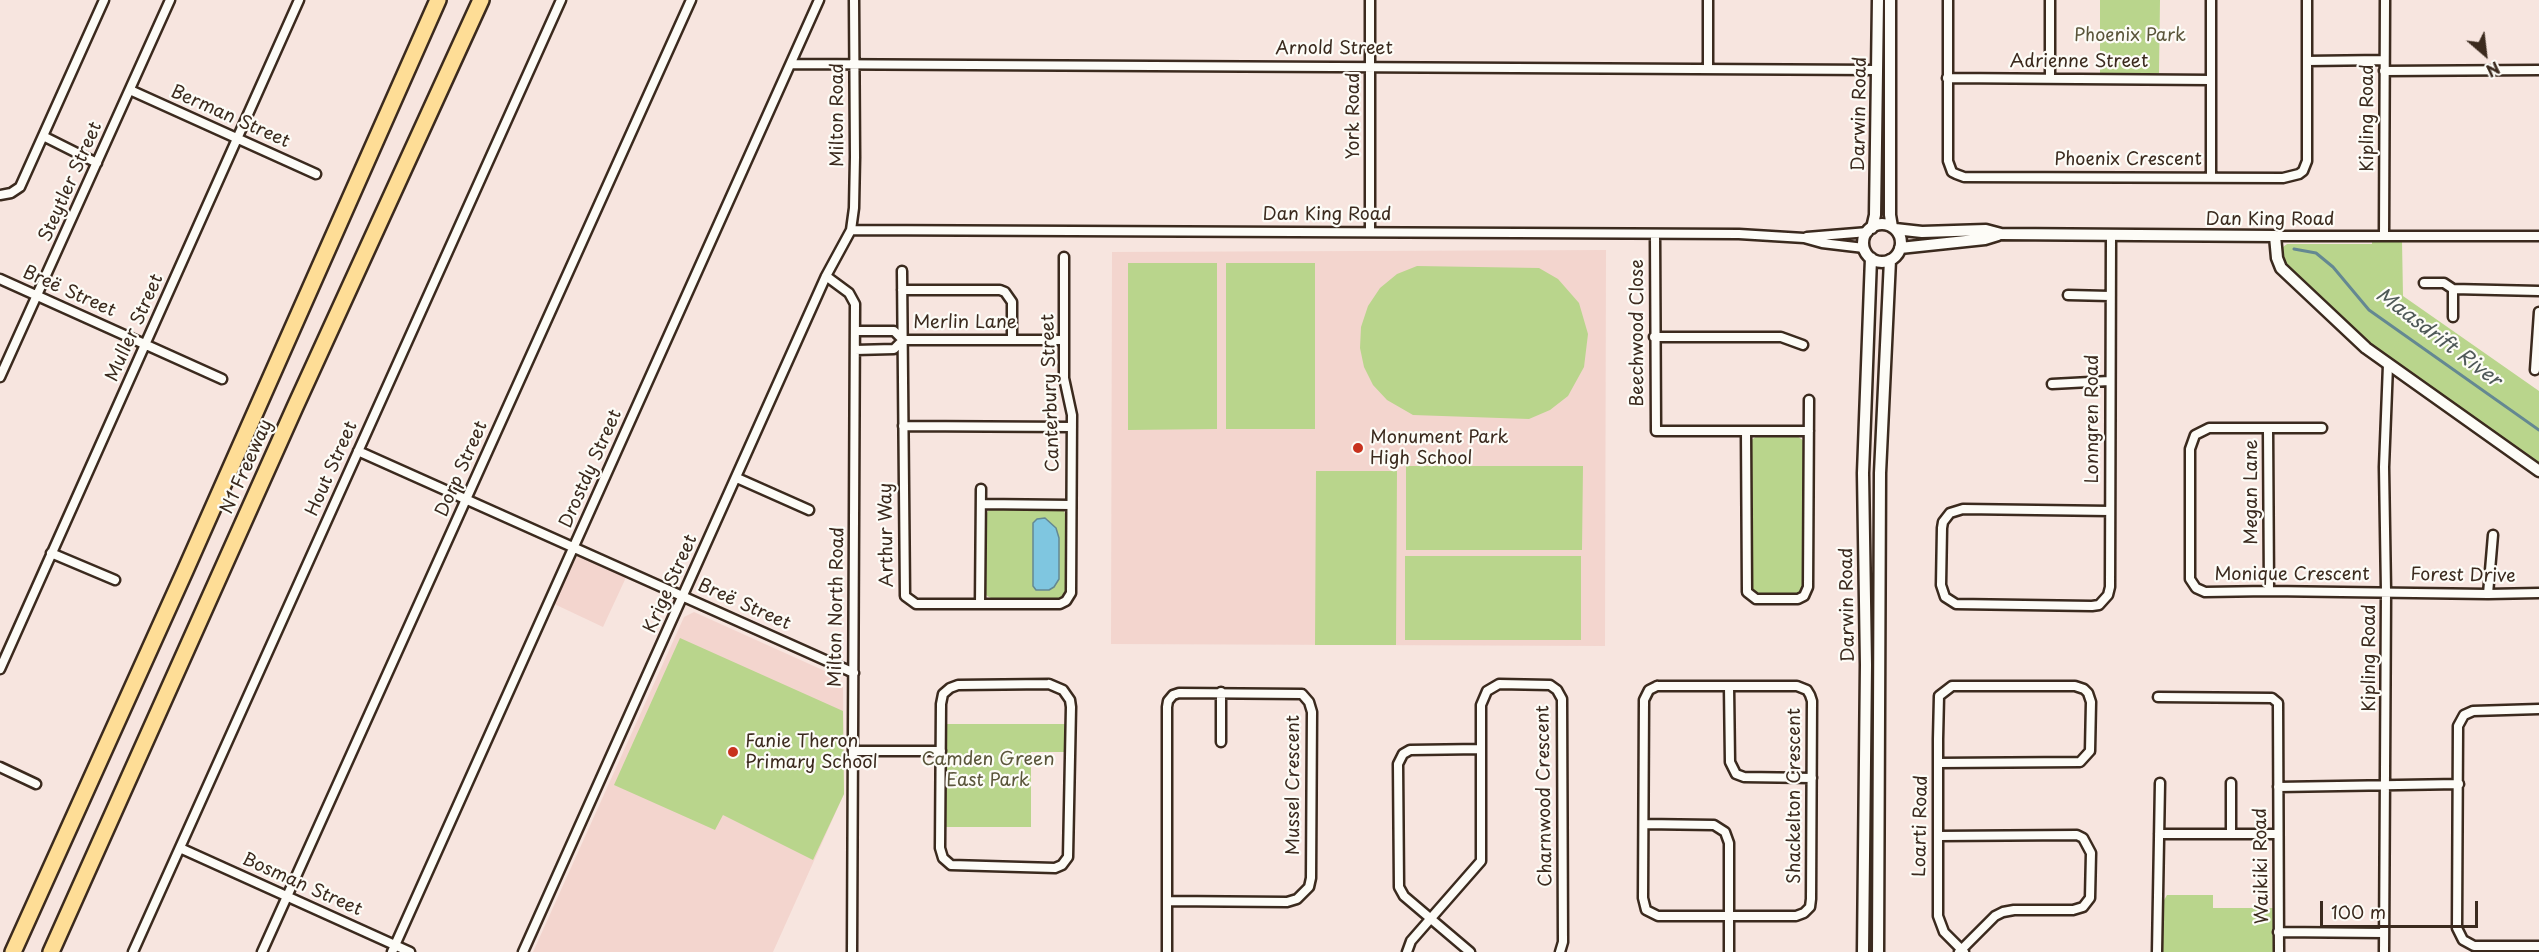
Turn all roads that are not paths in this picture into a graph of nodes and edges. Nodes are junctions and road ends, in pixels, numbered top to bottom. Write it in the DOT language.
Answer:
graph roads {
  1 [pos="104,0"];
  2 [pos="170,0"];
  3 [pos="299,0"];
  4 [pos="481,0"];
  5 [pos="561,0"];
  6 [pos="691,0"];
  7 [pos="819,0"];
  8 [pos="854,0"];
  9 [pos="1370,0"];
  10 [pos="1707,0"];
  11 [pos="1878,0"];
  12 [pos="1890,0"];
  13 [pos="1948,0"];
  14 [pos="2050,0"];
  15 [pos="2211,0"];
  16 [pos="2307,0"];
  17 [pos="2385,0"];
  18 [pos="436,3"];
  19 [pos="2384,60"];
  20 [pos="2307,61"];
  21 [pos="791,64"];
  22 [pos="855,64"];
  23 [pos="1370,66"];
  24 [pos="1708,67"];
  25 [pos="1877,70"];
  26 [pos="2539,70"];
  27 [pos="2384,71"];
  28 [pos="1947,78"];
  29 [pos="2050,78"];
  30 [pos="2211,80"];
  31 [pos="130,90"];
  32 [pos="43,136"];
  33 [pos="237,138"];
  34 [pos="97,163"];
  35 [pos="316,174"];
  36 [pos="2211,177"];
  37 [pos="0,195"];
  38 [pos="1893,228"];
  39 [pos="851,230"];
  40 [pos="1870,230"];
  41 [pos="1370,231"];
  42 [pos="1655,234"];
  43 [pos="2001,234"];
  44 [pos="2111,236"];
  45 [pos="2275,236"];
  46 [pos="2384,236"];
  47 [pos="2539,236"];
  48 [pos="1804,237"];
  49 [pos="1864,248"];
  50 [pos="1900,248"];
  51 [pos="1064,257"];
  52 [pos="1871,258"];
  53 [pos="1890,260"];
  54 [pos="902,271"];
  55 [pos="826,276"];
  56 [pos="0,279"];
  57 [pos="2424,283"];
  58 [pos="902,290"];
  59 [pos="2453,290"];
  60 [pos="2539,291"];
  61 [pos="2068,295"];
  62 [pos="37,296"];
  63 [pos="2110,296"];
  64 [pos="2539,312"];
  65 [pos="2453,317"];
  66 [pos="855,331"];
  67 [pos="1654,337"];
  68 [pos="903,340"];
  69 [pos="1012,340"];
  70 [pos="1064,340"];
  71 [pos="145,345"];
  72 [pos="1803,345"];
  73 [pos="855,350"];
  74 [pos="2388,365"];
  75 [pos="2535,370"];
  76 [pos="0,377"];
  77 [pos="222,379"];
  78 [pos="2109,381"];
  79 [pos="2052,384"];
  80 [pos="1809,400"];
  81 [pos="903,426"];
  82 [pos="1072,426"];
  83 [pos="2322,428"];
  84 [pos="2268,429"];
  85 [pos="1746,431"];
  86 [pos="1809,431"];
  87 [pos="358,451"];
  88 [pos="2539,471"];
  89 [pos="737,478"];
  90 [pos="981,489"];
  91 [pos="466,498"];
  92 [pos="981,504"];
  93 [pos="1071,505"];
  94 [pos="809,510"];
  95 [pos="2110,511"];
  96 [pos="2493,535"];
  97 [pos="574,548"];
  98 [pos="51,553"];
  99 [pos="115,580"];
  100 [pos="2269,591"];
  101 [pos="2386,591"];
  102 [pos="2539,593"];
  103 [pos="2488,594"];
  104 [pos="684,596"];
  105 [pos="1069,598"];
  106 [pos="980,604"];
  107 [pos="0,669"];
  108 [pos="854,673"];
  109 [pos="1729,687"];
  110 [pos="1221,693"];
  111 [pos="2158,697"];
  112 [pos="2539,710"];
  113 [pos="1221,742"];
  114 [pos="1481,749"];
  115 [pos="853,750"];
  116 [pos="940,751"];
  117 [pos="1938,763"];
  118 [pos="0,767"];
  119 [pos="1812,778"];
  120 [pos="2160,783"];
  121 [pos="2231,783"];
  122 [pos="36,784"];
  123 [pos="2459,784"];
  124 [pos="2386,785"];
  125 [pos="2278,787"];
  126 [pos="1644,824"];
  127 [pos="2159,834"];
  128 [pos="2231,834"];
  129 [pos="2277,834"];
  130 [pos="1938,836"];
  131 [pos="180,848"];
  132 [pos="287,896"];
  133 [pos="1167,901"];
  134 [pos="1729,916"];
  135 [pos="1430,918"];
  136 [pos="2278,932"];
  137 [pos="2384,933"];
  138 [pos="2539,946"];
  139 [pos="394,949"];
  140 [pos="1961,951"];
  141 [pos="13,952"];
  142 [pos="51,952"];
  143 [pos="133,952"];
  144 [pos="262,952"];
  145 [pos="410,952"];
  146 [pos="523,952"];
  147 [pos="852,952"];
  148 [pos="1167,952"];
  149 [pos="1407,952"];
  150 [pos="1470,952"];
  151 [pos="1560,952"];
  152 [pos="1729,952"];
  153 [pos="1863,952"];
  154 [pos="1878,952"];
  155 [pos="2157,952"];
  156 [pos="2279,952"];
  157 [pos="2384,952"];
  1 -- 32 [label="street"];
  2 -- 31 [label="street, Steytler Street"];
  3 -- 33 [label="street, Muller Street"];
  4 -- 142 [label="highway, N1 Freeway"];
  5 -- 87 [label="street, Hout Street"];
  6 -- 91 [label="street, Dorp Street"];
  7 -- 21 [label="street, Drostdy Street"];
  8 -- 22 [label="street, Milton Road"];
  9 -- 23 [label="street, York Road"];
  10 -- 24 [label="street"];
  11 -- 25 [label="street, Darwin Road"];
  12 -- 38 [label="street, Darwin Road"];
  13 -- 28 [label="street, Phoenix Crescent"];
  14 -- 29 [label="street"];
  15 -- 30 [label="street"];
  16 -- 20 [label="street, Phoenix Crescent"];
  17 -- 19 [label="street, Kipling Road"];
  18 -- 141 [label="highway, N1 Freeway"];
  19 -- 20 [label="street"];
  19 -- 27 [label="street, Kipling Road"];
  20 -- 36 [label="street, Phoenix Crescent"];
  21 -- 22 [label="street, Arnold Street"];
  21 -- 97 [label="street, Drostdy Street"];
  22 -- 23 [label="street, Arnold Street"];
  22 -- 39 [label="street, Milton Road"];
  23 -- 24 [label="street, Arnold Street"];
  23 -- 41 [label="street, York Road"];
  24 -- 25 [label="street, Arnold Street"];
  25 -- 40 [label="street, Darwin Road"];
  26 -- 27 [label="street"];
  27 -- 46 [label="street, Kipling Road"];
  28 -- 29 [label="street, Adrienne Street"];
  28 -- 36 [label="street, Phoenix Crescent"];
  29 -- 30 [label="street, Adrienne Street"];
  30 -- 36 [label="street"];
  31 -- 33 [label="street, Berman Street"];
  31 -- 34 [label="street, Steytler Street"];
  32 -- 34 [label="street"];
  32 -- 37 [label="street"];
  33 -- 35 [label="street, Berman Street"];
  33 -- 71 [label="street, Muller Street"];
  34 -- 62 [label="street, Steytler Street"];
  38 -- 40 [label="street"];
  38 -- 43 [label="street, Dan King Road"];
  38 -- 50 [label="street"];
  39 -- 41 [label="street, Dan King Road"];
  39 -- 55 [label="street, Krige Street"];
  40 -- 48 [label="street, Dan King Road"];
  40 -- 49 [label="street"];
  41 -- 42 [label="street, Dan King Road"];
  42 -- 48 [label="street, Dan King Road"];
  42 -- 67 [label="street, Beechwood Close"];
  43 -- 44 [label="street, Dan King Road"];
  43 -- 50 [label="street, Dan King Road"];
  44 -- 45 [label="street, Dan King Road"];
  44 -- 63 [label="street, Lonngren Road"];
  45 -- 46 [label="street, Dan King Road"];
  45 -- 74 [label="street"];
  46 -- 47 [label="street, Dan King Road"];
  48 -- 49 [label="street, Dan King Road"];
  49 -- 52 [label="street"];
  50 -- 53 [label="street"];
  51 -- 70 [label="street, Canterbury Street"];
  52 -- 53 [label="street"];
  52 -- 153 [label="street, Darwin Road"];
  53 -- 154 [label="street, Darwin Road"];
  54 -- 58 [label="street, Arthur Way"];
  55 -- 66 [label="street, Milton North Road"];
  55 -- 89 [label="street, Krige Street"];
  56 -- 62 [label="street, Breë Street"];
  57 -- 59 [label="street"];
  58 -- 68 [label="street, Arthur Way"];
  58 -- 69 [label="street"];
  59 -- 60 [label="street"];
  59 -- 65 [label="street"];
  61 -- 63 [label="street"];
  62 -- 71 [label="street, Breë Street"];
  62 -- 76 [label="street, Steytler Street"];
  63 -- 78 [label="street, Lonngren Road"];
  64 -- 75 [label="street"];
  66 -- 68 [label="street, Merlin Lane"];
  66 -- 73 [label="street, Milton North Road"];
  67 -- 72 [label="street"];
  67 -- 85 [label="street, Beechwood Close"];
  68 -- 69 [label="street, Merlin Lane"];
  68 -- 73 [label="street, Merlin Lane"];
  68 -- 81 [label="street, Arthur Way"];
  69 -- 70 [label="street, Merlin Lane"];
  70 -- 82 [label="street, Canterbury Street"];
  71 -- 77 [label="street, Breë Street"];
  71 -- 98 [label="street, Muller Street"];
  73 -- 108 [label="street, Milton North Road"];
  74 -- 88 [label="street"];
  74 -- 101 [label="street, Kipling Road"];
  78 -- 79 [label="street"];
  78 -- 95 [label="street, Lonngren Road"];
  80 -- 86 [label="street"];
  81 -- 82 [label="street"];
  81 -- 106 [label="street, Arthur Way"];
  82 -- 93 [label="street, Canterbury Street"];
  83 -- 84 [label="street, Monique Crescent"];
  84 -- 100 [label="street, Megan Lane"];
  84 -- 100 [label="street, Monique Crescent"];
  85 -- 86 [label="street"];
  85 -- 86 [label="street"];
  87 -- 91 [label="street, Breë Street"];
  87 -- 131 [label="street, Hout Street"];
  89 -- 94 [label="street"];
  89 -- 104 [label="street, Krige Street"];
  90 -- 92 [label="street"];
  91 -- 97 [label="street, Breë Street"];
  91 -- 132 [label="street, Dorp Street"];
  92 -- 93 [label="street"];
  92 -- 106 [label="street"];
  93 -- 105 [label="street, Canterbury Street"];
  95 -- 95 [label="street, Lonngren Road"];
  96 -- 103 [label="street"];
  97 -- 104 [label="street, Breë Street"];
  97 -- 139 [label="street, Drostdy Street"];
  98 -- 99 [label="street"];
  98 -- 107 [label="street, Muller Street"];
  100 -- 101 [label="street, Monique Crescent"];
  101 -- 103 [label="street, Forest Drive"];
  101 -- 124 [label="street, Kipling Road"];
  102 -- 103 [label="street, Forest Drive"];
  104 -- 108 [label="street, Breë Street"];
  104 -- 146 [label="street, Krige Street"];
  105 -- 106 [label="street, Arthur Way"];
  108 -- 115 [label="street, Milton North Road"];
  109 -- 119 [label="street"];
  109 -- 119 [label="street, Shackelton Crescent"];
  109 -- 126 [label="street, Shackelton Crescent"];
  110 -- 113 [label="street"];
  110 -- 133 [label="street, Mussel Crescent"];
  110 -- 133 [label="street, Mussel Crescent"];
  111 -- 125 [label="street, Waikiki Road"];
  112 -- 123 [label="street"];
  114 -- 135 [label="street, Charnwood Crescent"];
  114 -- 135 [label="street"];
  114 -- 151 [label="street, Charnwood Crescent"];
  115 -- 116 [label="street"];
  115 -- 147 [label="street, Milton North Road"];
  116 -- 116 [label="street"];
  117 -- 117 [label="street, Loarti Road"];
  117 -- 130 [label="street, Loarti Road"];
  118 -- 122 [label="street"];
  119 -- 134 [label="street, Shackelton Crescent"];
  120 -- 127 [label="street"];
  121 -- 128 [label="street"];
  123 -- 124 [label="street"];
  123 -- 138 [label="street"];
  124 -- 125 [label="street"];
  124 -- 137 [label="street, Kipling Road"];
  125 -- 129 [label="street, Waikiki Road"];
  126 -- 134 [label="street"];
  126 -- 134 [label="street, Shackelton Crescent"];
  127 -- 128 [label="street"];
  127 -- 155 [label="street"];
  128 -- 129 [label="street"];
  129 -- 136 [label="street, Waikiki Road"];
  130 -- 140 [label="street, Loarti Road"];
  130 -- 140 [label="street"];
  131 -- 132 [label="street, Bosman Street"];
  131 -- 143 [label="street, Hout Street"];
  132 -- 139 [label="street, Bosman Street"];
  132 -- 144 [label="street, Dorp Street"];
  133 -- 148 [label="street, Mussel Crescent"];
  134 -- 152 [label="street"];
  135 -- 149 [label="street, Charnwood Crescent"];
  135 -- 150 [label="street"];
  136 -- 137 [label="street, Waikiki Road"];
  136 -- 156 [label="street"];
  137 -- 157 [label="street, Kipling Road"];
  139 -- 145 [label="street, Bosman Street"];
}
